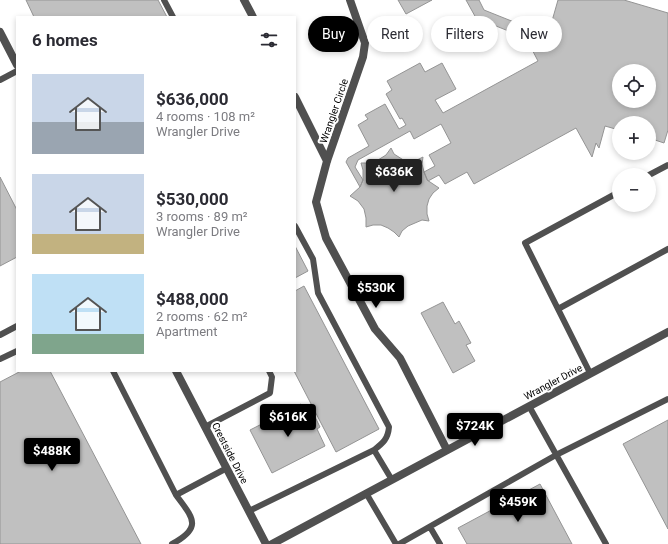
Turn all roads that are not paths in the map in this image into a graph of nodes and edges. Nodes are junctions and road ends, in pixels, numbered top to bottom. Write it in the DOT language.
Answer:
graph roads {
  1 [pos="164,0"];
  2 [pos="244,0"];
  3 [pos="350,0"];
  4 [pos="172,16"];
  5 [pos="252,16"];
  6 [pos="1,35"];
  7 [pos="16,63"];
  8 [pos="16,72"];
  9 [pos="0,80"];
  10 [pos="296,99"];
  11 [pos="327,160"];
  12 [pos="668,164"];
  13 [pos="656,171"];
  14 [pos="612,196"];
  15 [pos="296,228"];
  16 [pos="668,249"];
  17 [pos="558,309"];
  18 [pos="16,326"];
  19 [pos="668,332"];
  20 [pos="0,334"];
  21 [pos="16,351"];
  22 [pos="0,359"];
  23 [pos="114,372"];
  24 [pos="177,372"];
  25 [pos="270,372"];
  26 [pos="590,373"];
  27 [pos="668,399"];
  28 [pos="529,406"];
  29 [pos="205,427"];
  30 [pos="374,450"];
  31 [pos="447,450"];
  32 [pos="556,455"];
  33 [pos="227,468"];
  34 [pos="392,480"];
  35 [pos="366,493"];
  36 [pos="176,494"];
  37 [pos="249,511"];
  38 [pos="430,526"];
  39 [pos="276,543"];
  40 [pos="172,544"];
  41 [pos="266,544"];
  42 [pos="398,544"];
  43 [pos="440,544"];
  44 [pos="606,544"];
  1 -- 4 [label="lane"];
  2 -- 5 [label="street"];
  3 -- 11 [label="street, Wrangler Circle"];
  6 -- 7 [label="street"];
  8 -- 9 [label="lane"];
  10 -- 11 [label="street, Wrangler Circle"];
  11 -- 31 [label="street"];
  12 -- 13 [label="lane"];
  14 -- 17 [label="lane"];
  15 -- 30 [label="lane"];
  16 -- 17 [label="lane"];
  17 -- 26 [label="lane"];
  18 -- 20 [label="lane"];
  19 -- 26 [label="street, Wrangler Drive"];
  21 -- 22 [label="lane"];
  23 -- 36 [label="lane"];
  24 -- 29 [label="street, Crestside Drive"];
  25 -- 29 [label="lane"];
  26 -- 28 [label="street, Wrangler Drive"];
  27 -- 32 [label="lane"];
  28 -- 31 [label="street, Wrangler Drive"];
  28 -- 32 [label="lane"];
  29 -- 33 [label="street, Crestside Drive"];
  30 -- 34 [label="lane"];
  30 -- 37 [label="lane"];
  31 -- 34 [label="street, Wrangler Drive"];
  32 -- 38 [label="lane"];
  32 -- 44 [label="lane"];
  33 -- 36 [label="lane"];
  33 -- 37 [label="street, Crestside Drive"];
  34 -- 35 [label="street, Wrangler Drive"];
  35 -- 39 [label="street, Wrangler Drive"];
  35 -- 42 [label="lane"];
  36 -- 40 [label="lane"];
  37 -- 41 [label="street, Crestside Drive"];
  38 -- 42 [label="lane"];
  38 -- 43 [label="lane"];
}
